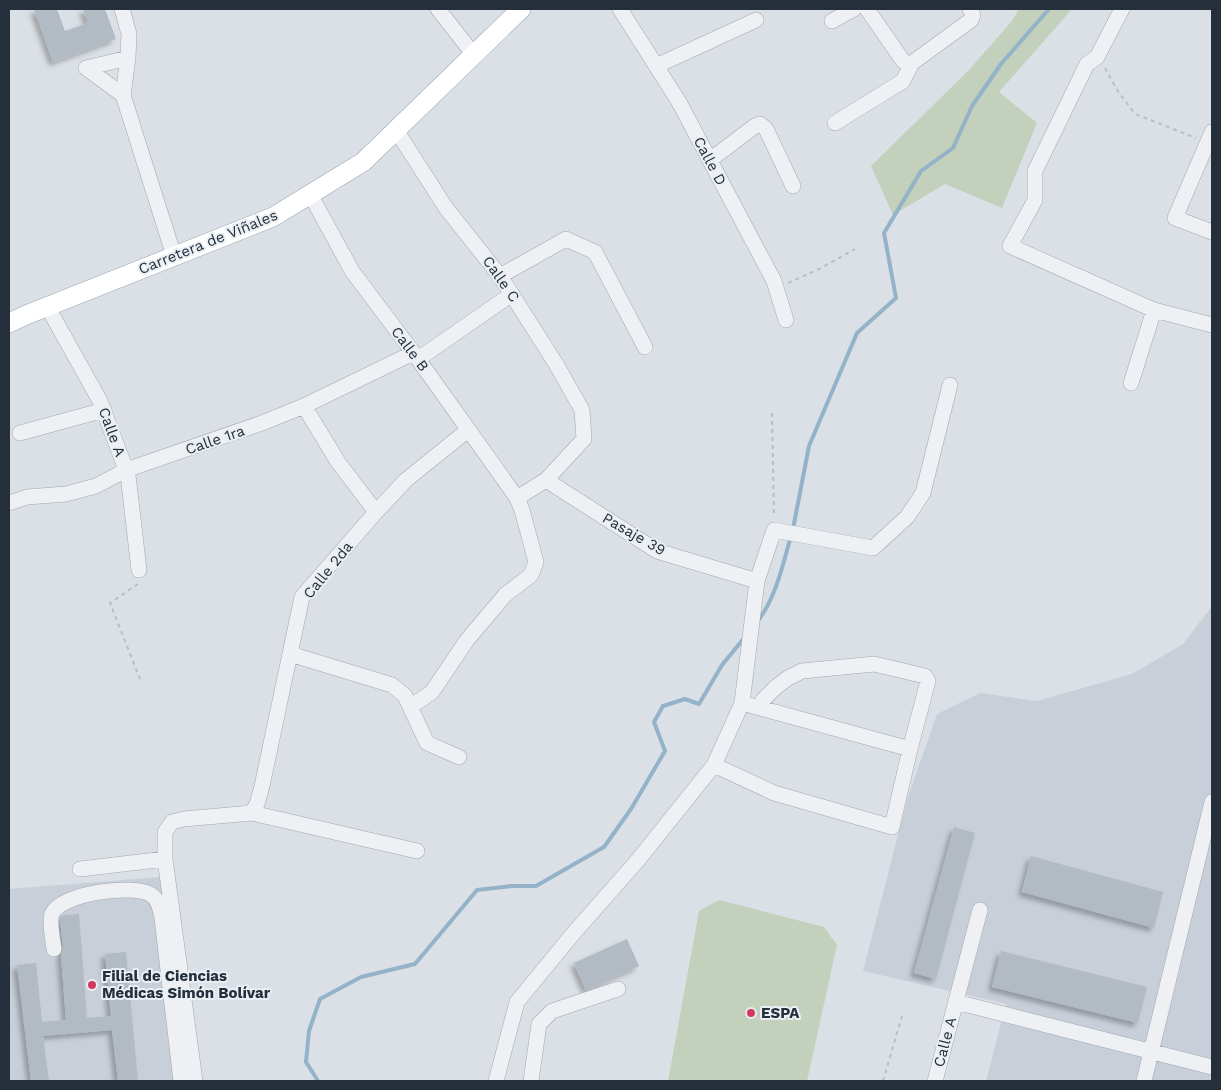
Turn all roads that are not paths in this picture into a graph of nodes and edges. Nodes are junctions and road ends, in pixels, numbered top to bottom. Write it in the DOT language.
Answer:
graph roads {
  1 [pos="122,9"];
  2 [pos="438,9"];
  3 [pos="521,9"];
  4 [pos="620,9"];
  5 [pos="854,9"];
  6 [pos="867,9"];
  7 [pos="970,9"];
  8 [pos="1122,9"];
  9 [pos="756,20"];
  10 [pos="832,21"];
  11 [pos="474,54"];
  12 [pos="128,58"];
  13 [pos="912,63"];
  14 [pos="656,66"];
  15 [pos="123,94"];
  16 [pos="835,123"];
  17 [pos="396,130"];
  18 [pos="1210,137"];
  19 [pos="710,160"];
  20 [pos="793,186"];
  21 [pos="310,194"];
  22 [pos="1212,232"];
  23 [pos="174,256"];
  24 [pos="500,276"];
  25 [pos="512,294"];
  26 [pos="47,306"];
  27 [pos="1154,310"];
  28 [pos="786,320"];
  29 [pos="9,324"];
  30 [pos="1212,325"];
  31 [pos="645,347"];
  32 [pos="416,356"];
  33 [pos="1131,383"];
  34 [pos="950,385"];
  35 [pos="304,406"];
  36 [pos="104,410"];
  37 [pos="468,430"];
  38 [pos="20,433"];
  39 [pos="126,470"];
  40 [pos="546,480"];
  41 [pos="517,498"];
  42 [pos="9,503"];
  43 [pos="376,512"];
  44 [pos="139,570"];
  45 [pos="757,581"];
  46 [pos="290,654"];
  47 [pos="742,703"];
  48 [pos="760,707"];
  49 [pos="410,708"];
  50 [pos="910,749"];
  51 [pos="459,757"];
  52 [pos="714,765"];
  53 [pos="1212,802"];
  54 [pos="252,813"];
  55 [pos="417,851"];
  56 [pos="165,859"];
  57 [pos="80,869"];
  58 [pos="980,910"];
  59 [pos="54,949"];
  60 [pos="618,989"];
  61 [pos="956,1002"];
  62 [pos="1151,1051"];
  63 [pos="1212,1067"];
  64 [pos="181,1081"];
  65 [pos="195,1081"];
  66 [pos="496,1081"];
  67 [pos="531,1081"];
  68 [pos="935,1081"];
  69 [pos="1144,1081"];
  1 -- 12 [label="street"];
  2 -- 11 [label="street"];
  3 -- 11 [label="main road, Carretera de Viñales"];
  4 -- 14 [label="street, Calle D"];
  5 -- 10 [label="street"];
  6 -- 13 [label="street"];
  7 -- 13 [label="street"];
  8 -- 27 [label="street"];
  9 -- 14 [label="street"];
  11 -- 17 [label="main road, Carretera de Viñales"];
  12 -- 15 [label="street"];
  12 -- 15 [label="street"];
  13 -- 16 [label="street"];
  14 -- 19 [label="street, Calle D"];
  15 -- 23 [label="street"];
  17 -- 21 [label="main road, Carretera de Viñales"];
  17 -- 24 [label="street, Calle C"];
  18 -- 22 [label="street"];
  19 -- 20 [label="street"];
  19 -- 28 [label="street, Calle D"];
  21 -- 23 [label="main road, Carretera de Viñales"];
  21 -- 32 [label="street, Calle B"];
  23 -- 26 [label="main road, Carretera de Viñales"];
  24 -- 25 [label="street, Calle C"];
  24 -- 31 [label="street"];
  25 -- 32 [label="street, Calle 1ra"];
  25 -- 40 [label="street, Calle C"];
  26 -- 29 [label="main road, Carretera de Viñales"];
  26 -- 36 [label="street, Calle A"];
  27 -- 30 [label="street"];
  27 -- 33 [label="street"];
  32 -- 35 [label="street, Calle 1ra"];
  32 -- 37 [label="street, Calle B"];
  34 -- 45 [label="street"];
  35 -- 39 [label="street, Calle 1ra"];
  35 -- 43 [label="street"];
  36 -- 38 [label="street"];
  36 -- 39 [label="street, Calle A"];
  37 -- 41 [label="street, Calle B"];
  37 -- 43 [label="street, Calle 2da"];
  39 -- 42 [label="street, Calle 1ra"];
  39 -- 44 [label="street, Calle A"];
  40 -- 41 [label="street"];
  40 -- 45 [label="street, Pasaje 39"];
  41 -- 49 [label="street, Calle B"];
  43 -- 46 [label="street, Calle 2da"];
  45 -- 47 [label="street"];
  46 -- 49 [label="street"];
  46 -- 54 [label="street, Calle 2da"];
  47 -- 48 [label="street"];
  47 -- 52 [label="street"];
  48 -- 50 [label="street"];
  48 -- 50 [label="street"];
  49 -- 51 [label="street"];
  50 -- 52 [label="street"];
  52 -- 66 [label="street"];
  53 -- 62 [label="street"];
  54 -- 55 [label="street"];
  54 -- 56 [label="street"];
  56 -- 57 [label="street"];
  56 -- 65 [label="street"];
  58 -- 61 [label="street, Calle A"];
  59 -- 64 [label="street"];
  60 -- 67 [label="street"];
  61 -- 62 [label="street"];
  61 -- 68 [label="street, Calle A"];
  62 -- 63 [label="street"];
  62 -- 69 [label="street"];
}
